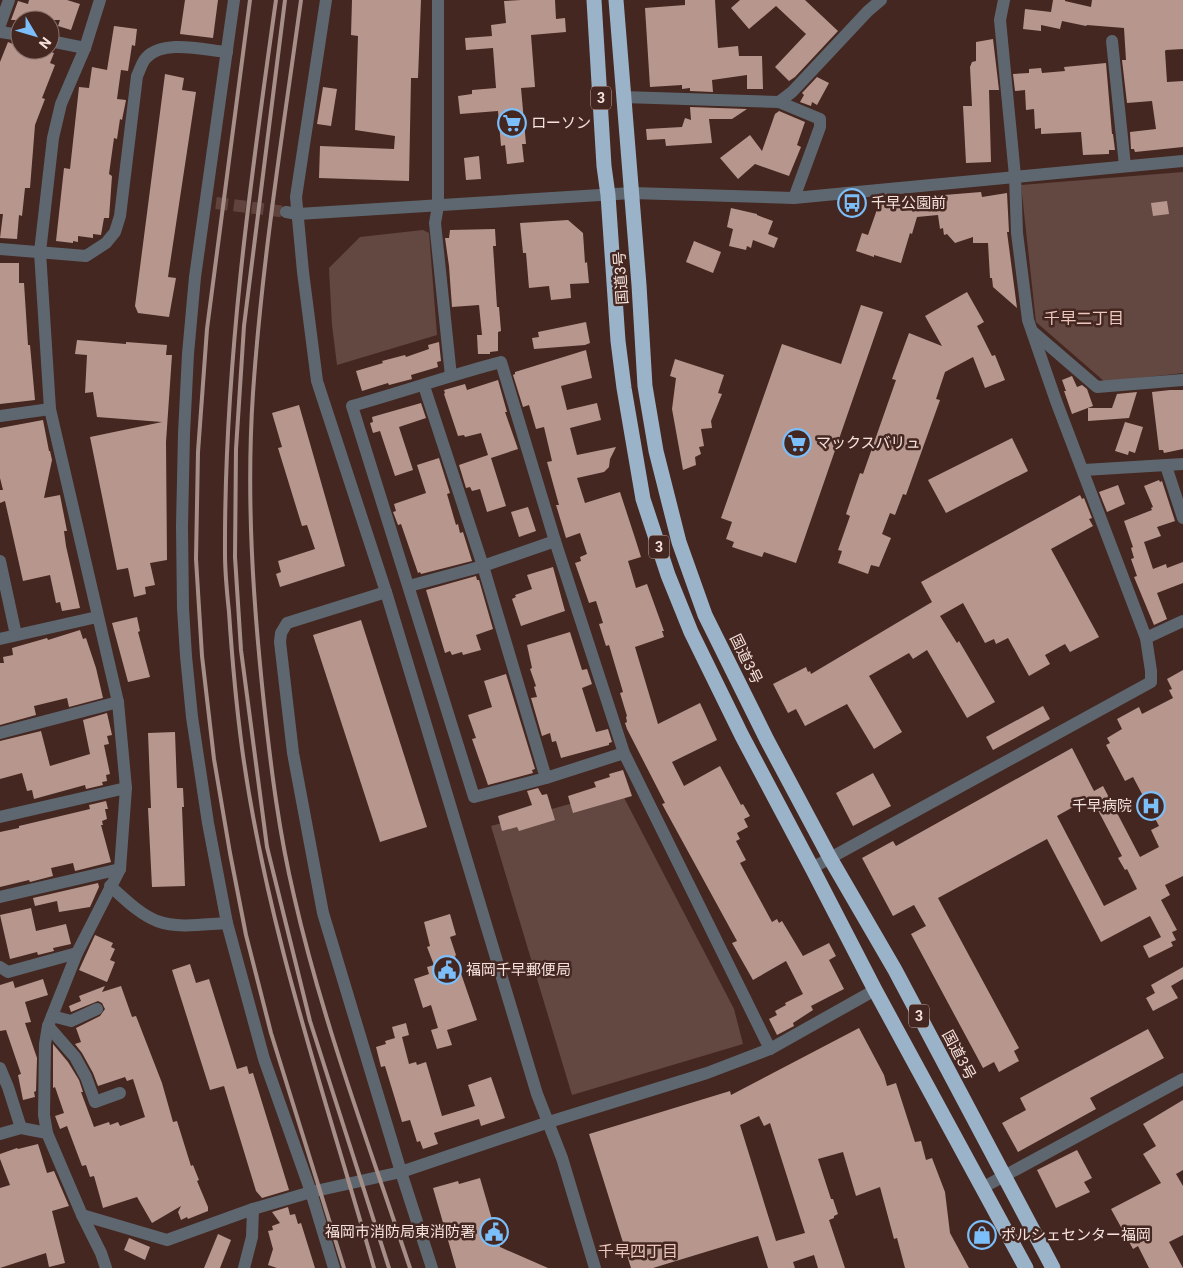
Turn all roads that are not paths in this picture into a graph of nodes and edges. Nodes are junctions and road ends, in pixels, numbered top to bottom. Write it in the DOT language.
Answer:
graph roads {
  1 [pos="9,0"];
  2 [pos="100,0"];
  3 [pos="234,0"];
  4 [pos="326,0"];
  5 [pos="438,0"];
  6 [pos="594,0"];
  7 [pos="616,0"];
  8 [pos="881,0"];
  9 [pos="1004,0"];
  10 [pos="0,25"];
  11 [pos="1112,41"];
  12 [pos="60,43"];
  13 [pos="85,48"];
  14 [pos="227,52"];
  15 [pos="623,97"];
  16 [pos="779,102"];
  17 [pos="1183,161"];
  18 [pos="1125,166"];
  19 [pos="1015,176"];
  20 [pos="632,193"];
  21 [pos="608,195"];
  22 [pos="794,198"];
  23 [pos="438,206"];
  24 [pos="292,213"];
  25 [pos="0,249"];
  26 [pos="40,252"];
  27 [pos="1032,330"];
  28 [pos="451,376"];
  29 [pos="1183,380"];
  30 [pos="424,386"];
  31 [pos="50,409"];
  32 [pos="0,416"];
  33 [pos="1183,464"];
  34 [pos="1166,466"];
  35 [pos="1084,470"];
  36 [pos="1183,518"];
  37 [pos="555,541"];
  38 [pos="0,561"];
  39 [pos="483,566"];
  40 [pos="409,586"];
  41 [pos="386,592"];
  42 [pos="98,617"];
  43 [pos="1183,621"];
  44 [pos="16,635"];
  45 [pos="1146,638"];
  46 [pos="0,639"];
  47 [pos="118,702"];
  48 [pos="0,733"];
  49 [pos="624,753"];
  50 [pos="546,778"];
  51 [pos="126,788"];
  52 [pos="0,817"];
  53 [pos="830,858"];
  54 [pos="812,868"];
  55 [pos="120,869"];
  56 [pos="110,886"];
  57 [pos="0,897"];
  58 [pos="227,923"];
  59 [pos="77,953"];
  60 [pos="0,967"];
  61 [pos="875,990"];
  62 [pos="97,1009"];
  63 [pos="50,1021"];
  64 [pos="770,1049"];
  65 [pos="0,1068"];
  66 [pos="1183,1079"];
  67 [pos="120,1093"];
  68 [pos="549,1122"];
  69 [pos="21,1128"];
  70 [pos="47,1133"];
  71 [pos="0,1134"];
  72 [pos="401,1172"];
  73 [pos="1003,1176"];
  74 [pos="982,1188"];
  75 [pos="311,1192"];
  76 [pos="253,1209"];
  77 [pos="82,1215"];
  78 [pos="106,1268"];
  79 [pos="244,1268"];
  80 [pos="334,1268"];
  81 [pos="432,1268"];
  82 [pos="595,1268"];
  83 [pos="1026,1268"];
  84 [pos="1053,1268"];
  1 -- 10 [label="street"];
  2 -- 13 [label="street"];
  3 -- 14 [label="street"];
  4 -- 24 [label="street"];
  5 -- 23 [label="street"];
  6 -- 21 [label="highway, 国道3号 / 3"];
  7 -- 15 [label="highway, 国道3号 / 3"];
  8 -- 16 [label="street"];
  9 -- 19 [label="street"];
  11 -- 18 [label="street"];
  12 -- 13 [label="street"];
  13 -- 26 [label="street"];
  14 -- 26 [label="street"];
  14 -- 58 [label="street"];
  15 -- 16 [label="street"];
  15 -- 20 [label="highway, 国道3号 / 3"];
  16 -- 22 [label="street"];
  17 -- 18 [label="street"];
  18 -- 19 [label="street"];
  19 -- 22 [label="street"];
  19 -- 27 [label="street"];
  20 -- 21 [label="street"];
  20 -- 22 [label="street"];
  20 -- 53 [label="highway, 国道3号 / 3"];
  21 -- 23 [label="street"];
  21 -- 54 [label="highway, 国道3号 / 3"];
  23 -- 24 [label="street"];
  23 -- 28 [label="street"];
  24 -- 41 [label="street"];
  25 -- 26 [label="street"];
  26 -- 31 [label="street"];
  27 -- 29 [label="street"];
  27 -- 35 [label="street"];
  28 -- 30 [label="street"];
  28 -- 37 [label="street"];
  30 -- 39 [label="street"];
  30 -- 40 [label="street"];
  31 -- 32 [label="street"];
  31 -- 42 [label="street"];
  33 -- 34 [label="street"];
  34 -- 35 [label="street"];
  34 -- 36 [label="street"];
  35 -- 45 [label="street"];
  37 -- 39 [label="street"];
  37 -- 49 [label="street"];
  38 -- 44 [label="street"];
  39 -- 40 [label="street"];
  39 -- 50 [label="street"];
  40 -- 50 [label="street"];
  41 -- 68 [label="street"];
  41 -- 72 [label="street"];
  42 -- 44 [label="street"];
  42 -- 47 [label="street"];
  43 -- 45 [label="street"];
  44 -- 46 [label="street"];
  45 -- 53 [label="street"];
  47 -- 48 [label="street"];
  47 -- 51 [label="street"];
  49 -- 50 [label="street"];
  49 -- 64 [label="street"];
  51 -- 52 [label="street"];
  51 -- 55 [label="street"];
  53 -- 54 [label="street"];
  53 -- 73 [label="highway, 国道3号 / 3"];
  54 -- 61 [label="highway, 国道3号 / 3"];
  55 -- 56 [label="street"];
  55 -- 57 [label="street"];
  56 -- 58 [label="street"];
  56 -- 59 [label="street"];
  58 -- 75 [label="street"];
  59 -- 60 [label="street"];
  59 -- 63 [label="street"];
  61 -- 64 [label="street"];
  61 -- 74 [label="highway, 国道3号 / 3"];
  62 -- 63 [label="street"];
  63 -- 67 [label="street"];
  63 -- 70 [label="street"];
  64 -- 68 [label="street"];
  65 -- 69 [label="street"];
  66 -- 73 [label="street"];
  68 -- 72 [label="street"];
  68 -- 82 [label="street"];
  69 -- 70 [label="street"];
  69 -- 71 [label="street"];
  70 -- 77 [label="street"];
  72 -- 75 [label="street"];
  72 -- 81 [label="street"];
  73 -- 74 [label="street"];
  73 -- 84 [label="highway, 国道3号 / 3"];
  74 -- 83 [label="highway, 国道3号 / 3"];
  75 -- 76 [label="street"];
  75 -- 80 [label="street"];
  76 -- 77 [label="street"];
  76 -- 79 [label="street"];
  77 -- 78 [label="street"];
}
